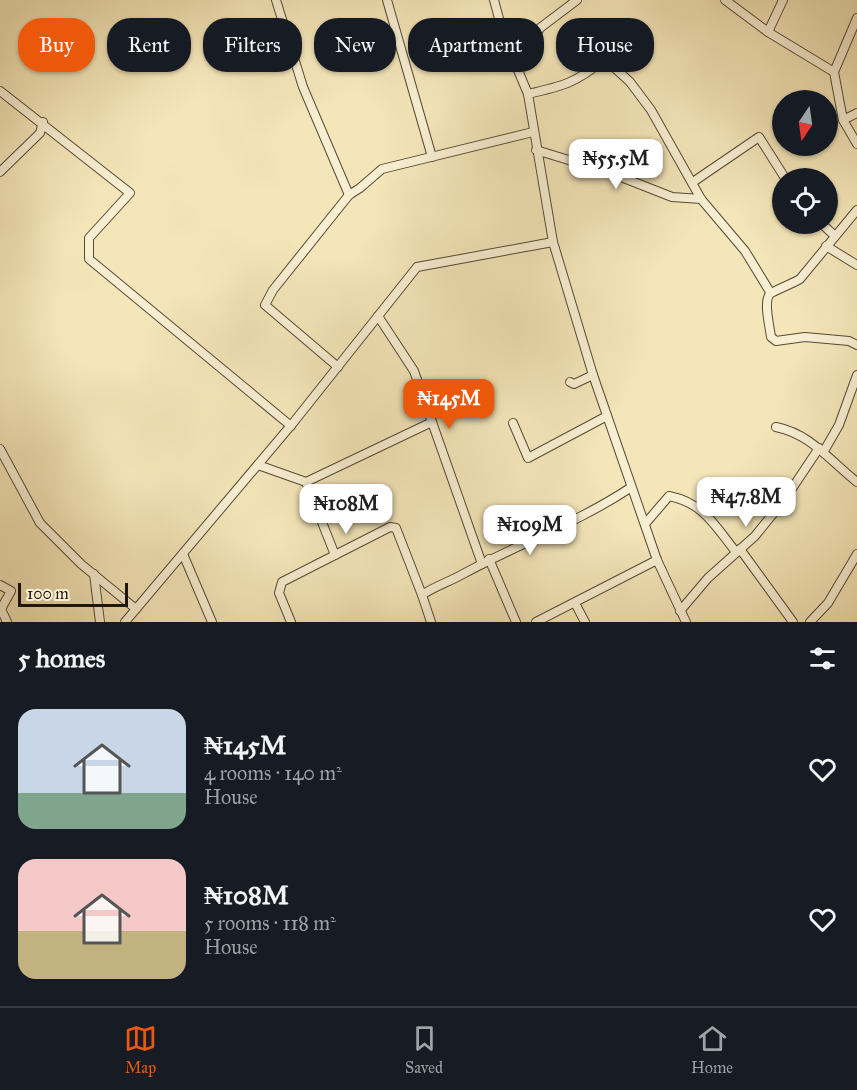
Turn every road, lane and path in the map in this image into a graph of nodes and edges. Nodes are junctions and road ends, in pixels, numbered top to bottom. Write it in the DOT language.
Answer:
graph roads {
  1 [pos="276,0"];
  2 [pos="387,0"];
  3 [pos="494,0"];
  4 [pos="577,0"];
  5 [pos="725,0"];
  6 [pos="783,0"];
  7 [pos="499,18"];
  8 [pos="857,18"];
  9 [pos="544,25"];
  10 [pos="768,32"];
  11 [pos="518,72"];
  12 [pos="834,72"];
  13 [pos="0,91"];
  14 [pos="528,94"];
  15 [pos="857,113"];
  16 [pos="843,120"];
  17 [pos="42,123"];
  18 [pos="533,132"];
  19 [pos="857,144"];
  20 [pos="536,150"];
  21 [pos="432,156"];
  22 [pos="779,168"];
  23 [pos="0,172"];
  24 [pos="693,182"];
  25 [pos="349,195"];
  26 [pos="701,199"];
  27 [pos="857,210"];
  28 [pos="835,236"];
  29 [pos="553,242"];
  30 [pos="826,246"];
  31 [pos="857,265"];
  32 [pos="771,292"];
  33 [pos="378,316"];
  34 [pos="857,345"];
  35 [pos="338,367"];
  36 [pos="592,375"];
  37 [pos="857,375"];
  38 [pos="570,382"];
  39 [pos="855,387"];
  40 [pos="606,416"];
  41 [pos="432,422"];
  42 [pos="513,423"];
  43 [pos="291,426"];
  44 [pos="776,427"];
  45 [pos="0,449"];
  46 [pos="821,450"];
  47 [pos="258,465"];
  48 [pos="306,482"];
  49 [pos="857,482"];
  50 [pos="630,488"];
  51 [pos="645,524"];
  52 [pos="738,551"];
  53 [pos="183,554"];
  54 [pos="857,554"];
  55 [pos="335,555"];
  56 [pos="657,560"];
  57 [pos="485,561"];
  58 [pos="94,574"];
  59 [pos="0,585"];
  60 [pos="422,595"];
  61 [pos="575,603"];
  62 [pos="0,609"];
  63 [pos="136,609"];
  64 [pos="680,611"];
  65 [pos="7,622"];
  66 [pos="100,622"];
  67 [pos="125,622"];
  68 [pos="212,622"];
  69 [pos="291,622"];
  70 [pos="431,622"];
  71 [pos="516,622"];
  72 [pos="536,622"];
  73 [pos="585,622"];
  74 [pos="686,622"];
  75 [pos="793,622"];
  76 [pos="810,622"];
  1 -- 25 [label="street"];
  2 -- 21 [label="street"];
  3 -- 7 [label="street"];
  4 -- 9 [label="street"];
  5 -- 10 [label="street"];
  6 -- 10 [label="street"];
  8 -- 12 [label="street"];
  10 -- 12 [label="street"];
  11 -- 14 [label="street"];
  12 -- 16 [label="street"];
  13 -- 17 [label="street"];
  14 -- 18 [label="street"];
  14 -- 24 [label="street"];
  15 -- 16 [label="street"];
  16 -- 19 [label="street"];
  17 -- 23 [label="street"];
  17 -- 43 [label="street"];
  18 -- 20 [label="street"];
  18 -- 21 [label="street"];
  20 -- 26 [label="street"];
  20 -- 29 [label="street"];
  21 -- 25 [label="street"];
  22 -- 24 [label="street"];
  24 -- 26 [label="street"];
  25 -- 35 [label="street"];
  26 -- 32 [label="street"];
  27 -- 28 [label="street"];
  28 -- 30 [label="street"];
  29 -- 33 [label="street"];
  29 -- 36 [label="street"];
  30 -- 31 [label="street"];
  30 -- 32 [label="street"];
  32 -- 34 [label="street"];
  33 -- 35 [label="street"];
  33 -- 41 [label="street"];
  35 -- 43 [label="street"];
  36 -- 38 [label="street"];
  36 -- 40 [label="street"];
  37 -- 39 [label="street"];
  39 -- 46 [label="street"];
  40 -- 42 [label="street"];
  40 -- 50 [label="street"];
  41 -- 48 [label="street"];
  41 -- 57 [label="street"];
  43 -- 47 [label="street"];
  44 -- 46 [label="street"];
  45 -- 58 [label="street"];
  46 -- 49 [label="street"];
  46 -- 52 [label="street"];
  47 -- 48 [label="street"];
  47 -- 53 [label="street"];
  48 -- 55 [label="street"];
  50 -- 51 [label="street"];
  50 -- 57 [label="street"];
  51 -- 52 [label="street"];
  51 -- 56 [label="street"];
  52 -- 64 [label="street"];
  52 -- 75 [label="street"];
  53 -- 63 [label="street"];
  53 -- 68 [label="street"];
  54 -- 76 [label="street"];
  55 -- 60 [label="street"];
  55 -- 69 [label="street"];
  56 -- 61 [label="street"];
  56 -- 64 [label="street"];
  57 -- 60 [label="street"];
  57 -- 71 [label="street"];
  58 -- 63 [label="street"];
  58 -- 66 [label="street"];
  59 -- 62 [label="street"];
  60 -- 70 [label="street"];
  61 -- 72 [label="street"];
  61 -- 73 [label="street"];
  62 -- 65 [label="street"];
  63 -- 67 [label="street"];
  64 -- 74 [label="street"];
}
